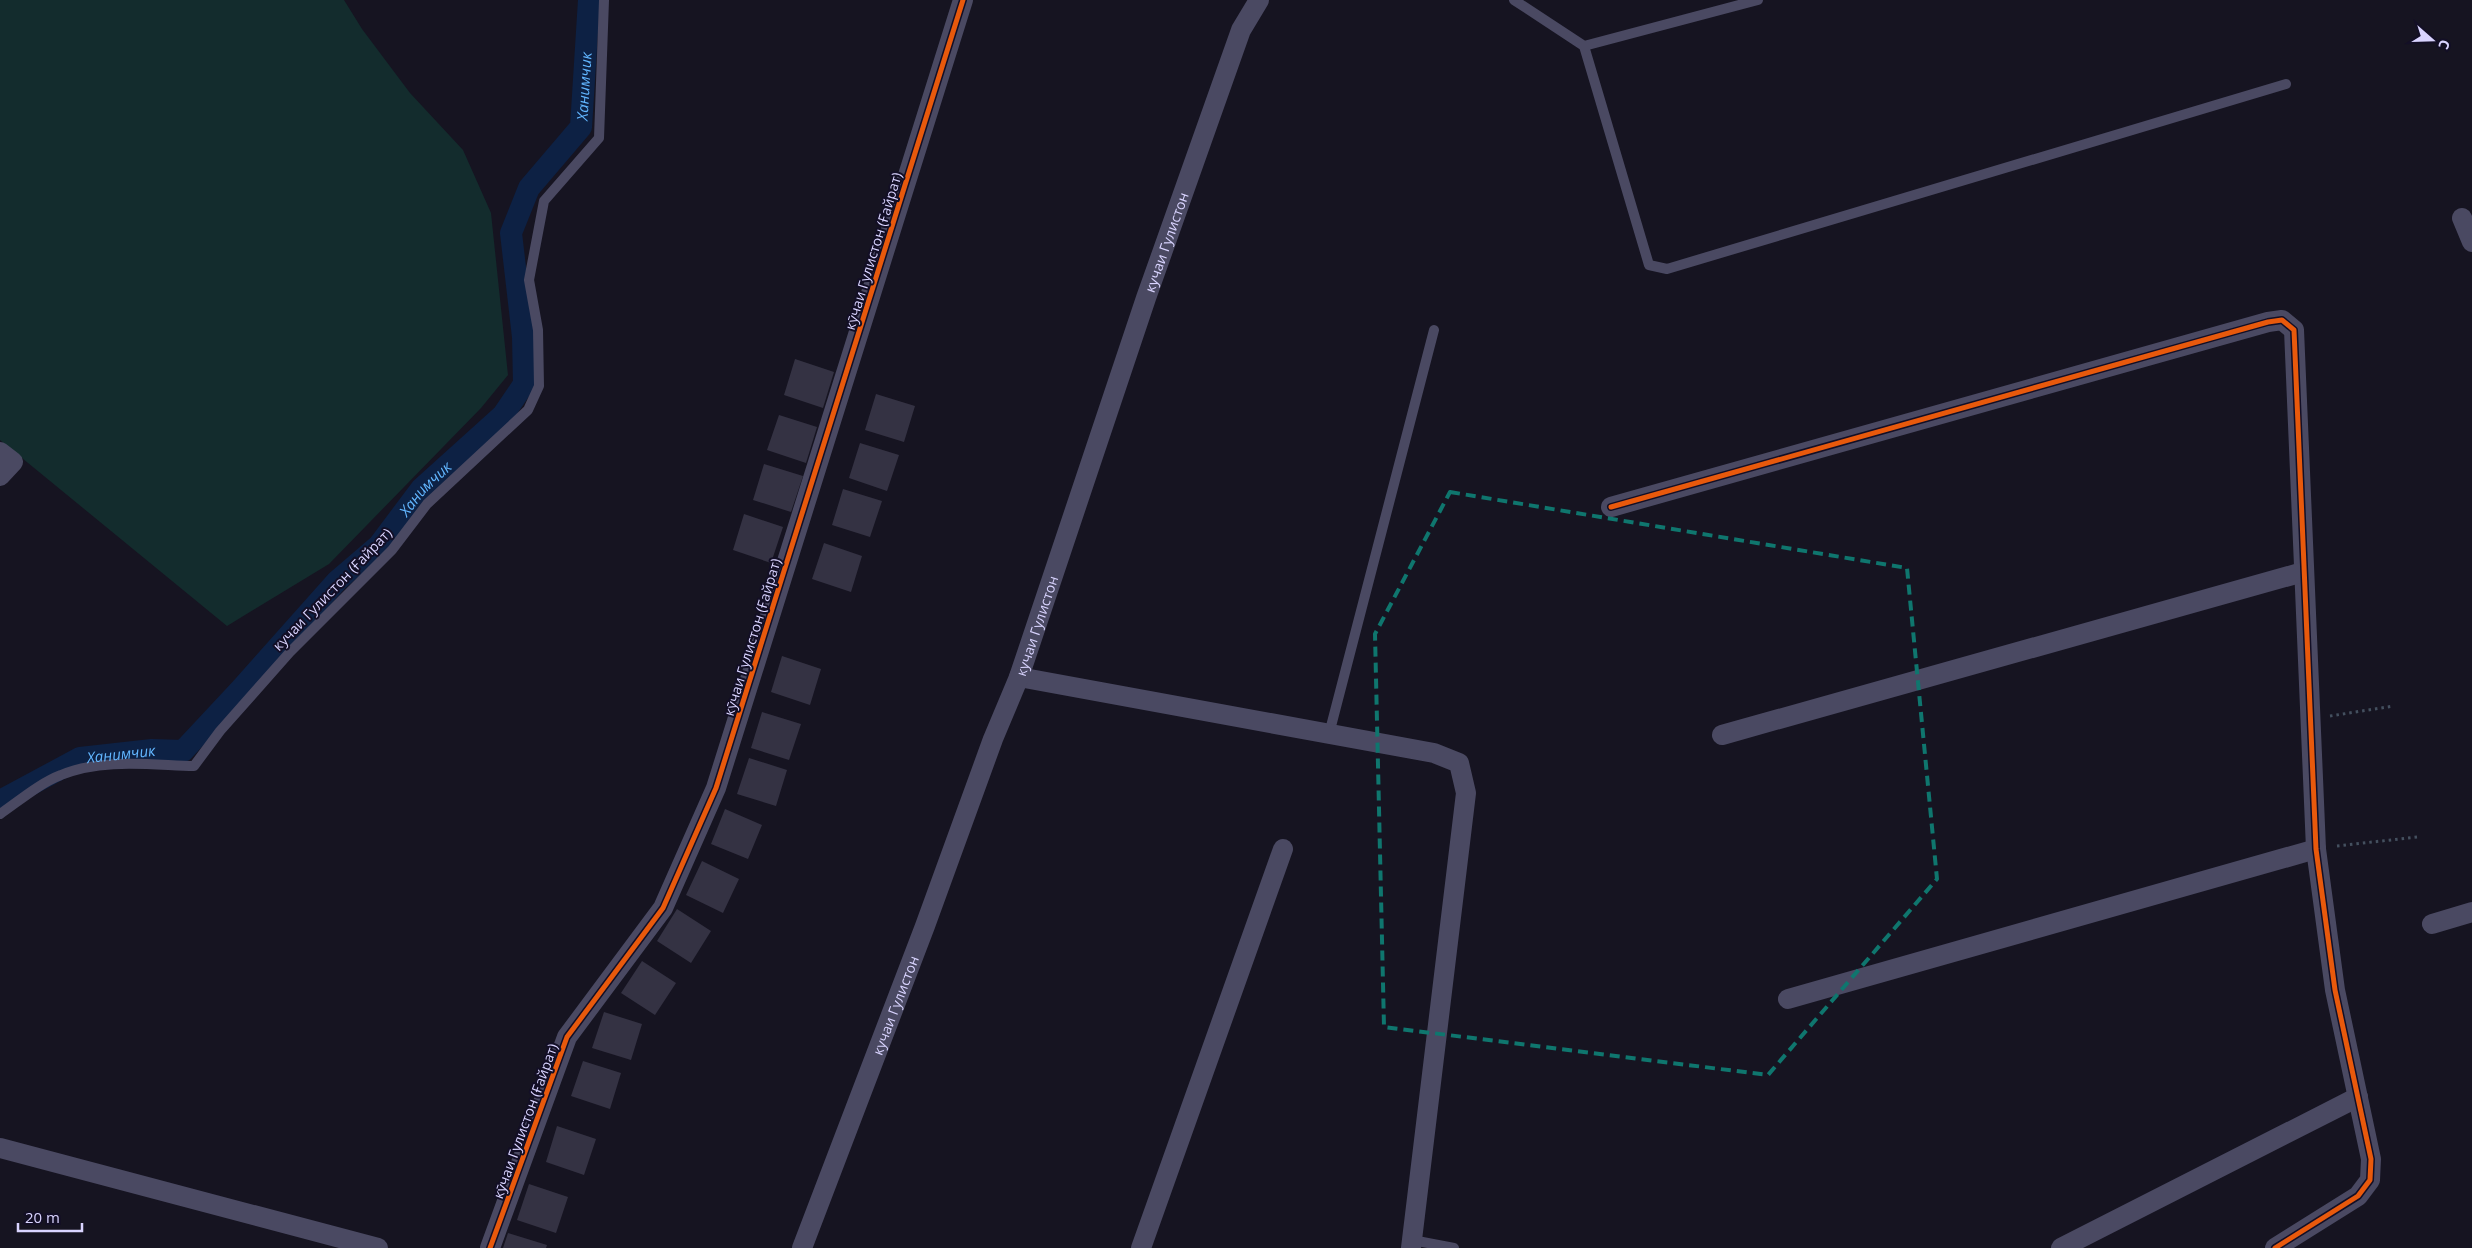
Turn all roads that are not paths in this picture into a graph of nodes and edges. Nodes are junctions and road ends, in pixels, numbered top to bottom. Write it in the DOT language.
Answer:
graph roads {
  1 [pos="604,0"];
  2 [pos="963,0"];
  3 [pos="1259,0"];
  4 [pos="1514,0"];
  5 [pos="1758,0"];
  6 [pos="1584,46"];
  7 [pos="2286,84"];
  8 [pos="2462,218"];
  9 [pos="2472,242"];
  10 [pos="1434,330"];
  11 [pos="0,452"];
  12 [pos="0,476"];
  13 [pos="1611,507"];
  14 [pos="2303,572"];
  15 [pos="1019,677"];
  16 [pos="1329,734"];
  17 [pos="1722,735"];
  18 [pos="0,814"];
  19 [pos="1283,849"];
  20 [pos="2316,849"];
  21 [pos="2472,912"];
  22 [pos="2432,924"];
  23 [pos="1788,999"];
  24 [pos="2358,1097"];
  25 [pos="0,1148"];
  26 [pos="1411,1244"];
  27 [pos="378,1248"];
  28 [pos="490,1248"];
  29 [pos="802,1248"];
  30 [pos="1141,1248"];
  31 [pos="1454,1248"];
  32 [pos="2061,1248"];
  33 [pos="2275,1248"];
  1 -- 18 [label="lane, кучаи Гулистон (Ғайрат)"];
  2 -- 28 [label="street, кӯчаи Гулистон (Ғайрат)"];
  3 -- 15 [label="street, кучаи Гулистон"];
  4 -- 6 [label="lane"];
  5 -- 6 [label="lane"];
  6 -- 7 [label="lane"];
  8 -- 9 [label="street"];
  10 -- 16 [label="lane"];
  11 -- 12 [label="street"];
  13 -- 14 [label="street"];
  14 -- 17 [label="street"];
  14 -- 20 [label="street"];
  15 -- 16 [label="street"];
  15 -- 29 [label="street, кучаи Гулистон"];
  16 -- 26 [label="street"];
  19 -- 30 [label="street"];
  20 -- 23 [label="street"];
  20 -- 24 [label="street"];
  21 -- 22 [label="street"];
  24 -- 32 [label="street"];
  24 -- 33 [label="street"];
  25 -- 27 [label="street"];
  26 -- 31 [label="lane"];
}
